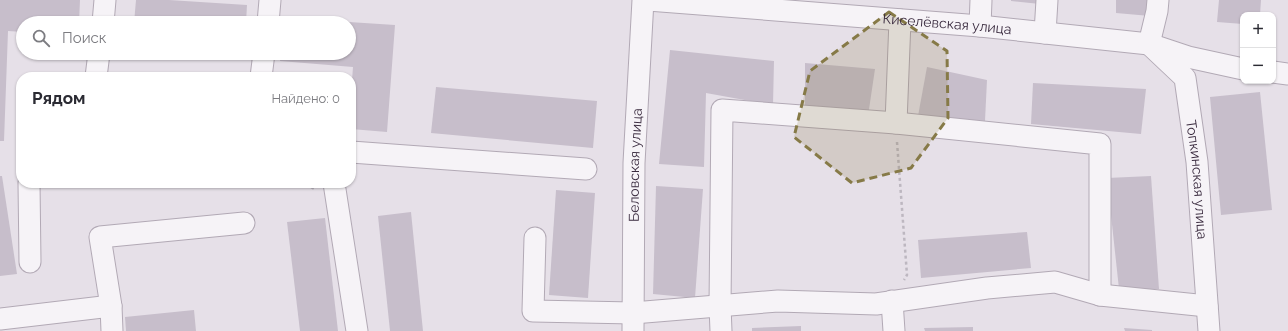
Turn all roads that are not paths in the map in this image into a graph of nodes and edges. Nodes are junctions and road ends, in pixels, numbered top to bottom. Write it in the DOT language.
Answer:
graph roads {
  1 [pos="105,0"];
  2 [pos="270,0"];
  3 [pos="644,0"];
  4 [pos="648,0"];
  5 [pos="981,0"];
  6 [pos="1047,0"];
  7 [pos="1161,4"];
  8 [pos="103,16"];
  9 [pos="269,16"];
  10 [pos="900,20"];
  11 [pos="980,26"];
  12 [pos="1045,33"];
  13 [pos="1149,44"];
  14 [pos="98,60"];
  15 [pos="263,60"];
  16 [pos="1240,68"];
  17 [pos="97,72"];
  18 [pos="262,72"];
  19 [pos="1276,72"];
  20 [pos="1288,74"];
  21 [pos="896,123"];
  22 [pos="356,152"];
  23 [pos="586,169"];
  24 [pos="29,188"];
  25 [pos="335,188"];
  26 [pos="244,223"];
  27 [pos="535,238"];
  28 [pos="30,262"];
  29 [pos="1100,295"];
  30 [pos="892,301"];
  31 [pos="111,306"];
  32 [pos="720,306"];
  33 [pos="1207,306"];
  34 [pos="0,319"];
  35 [pos="633,322"];
  36 [pos="112,331"];
  37 [pos="357,331"];
  38 [pos="721,331"];
  39 [pos="894,331"];
  40 [pos="1209,331"];
  1 -- 8 [label="street"];
  2 -- 9 [label="street"];
  3 -- 35 [label="street, Беловская улица"];
  4 -- 10 [label="street, Киселёвская улица"];
  5 -- 11 [label="street"];
  6 -- 12 [label="street"];
  7 -- 13 [label="street"];
  10 -- 11 [label="street, Киселёвская улица"];
  10 -- 21 [label="street"];
  11 -- 12 [label="street, Киселёвская улица"];
  12 -- 13 [label="street, Киселёвская улица"];
  13 -- 16 [label="street, Киселёвская улица"];
  13 -- 33 [label="street, Топкинская улица"];
  14 -- 17 [label="street"];
  15 -- 18 [label="street"];
  19 -- 20 [label="street"];
  21 -- 29 [label="street"];
  21 -- 32 [label="street"];
  22 -- 23 [label="street"];
  24 -- 28 [label="street"];
  25 -- 37 [label="street"];
  26 -- 31 [label="street"];
  27 -- 35 [label="street"];
  29 -- 30 [label="street"];
  29 -- 33 [label="street"];
  30 -- 32 [label="street"];
  30 -- 39 [label="street"];
  31 -- 34 [label="street"];
  31 -- 36 [label="street"];
  32 -- 35 [label="street"];
  32 -- 38 [label="street"];
  33 -- 40 [label="street, Топкинская улица"];
}
